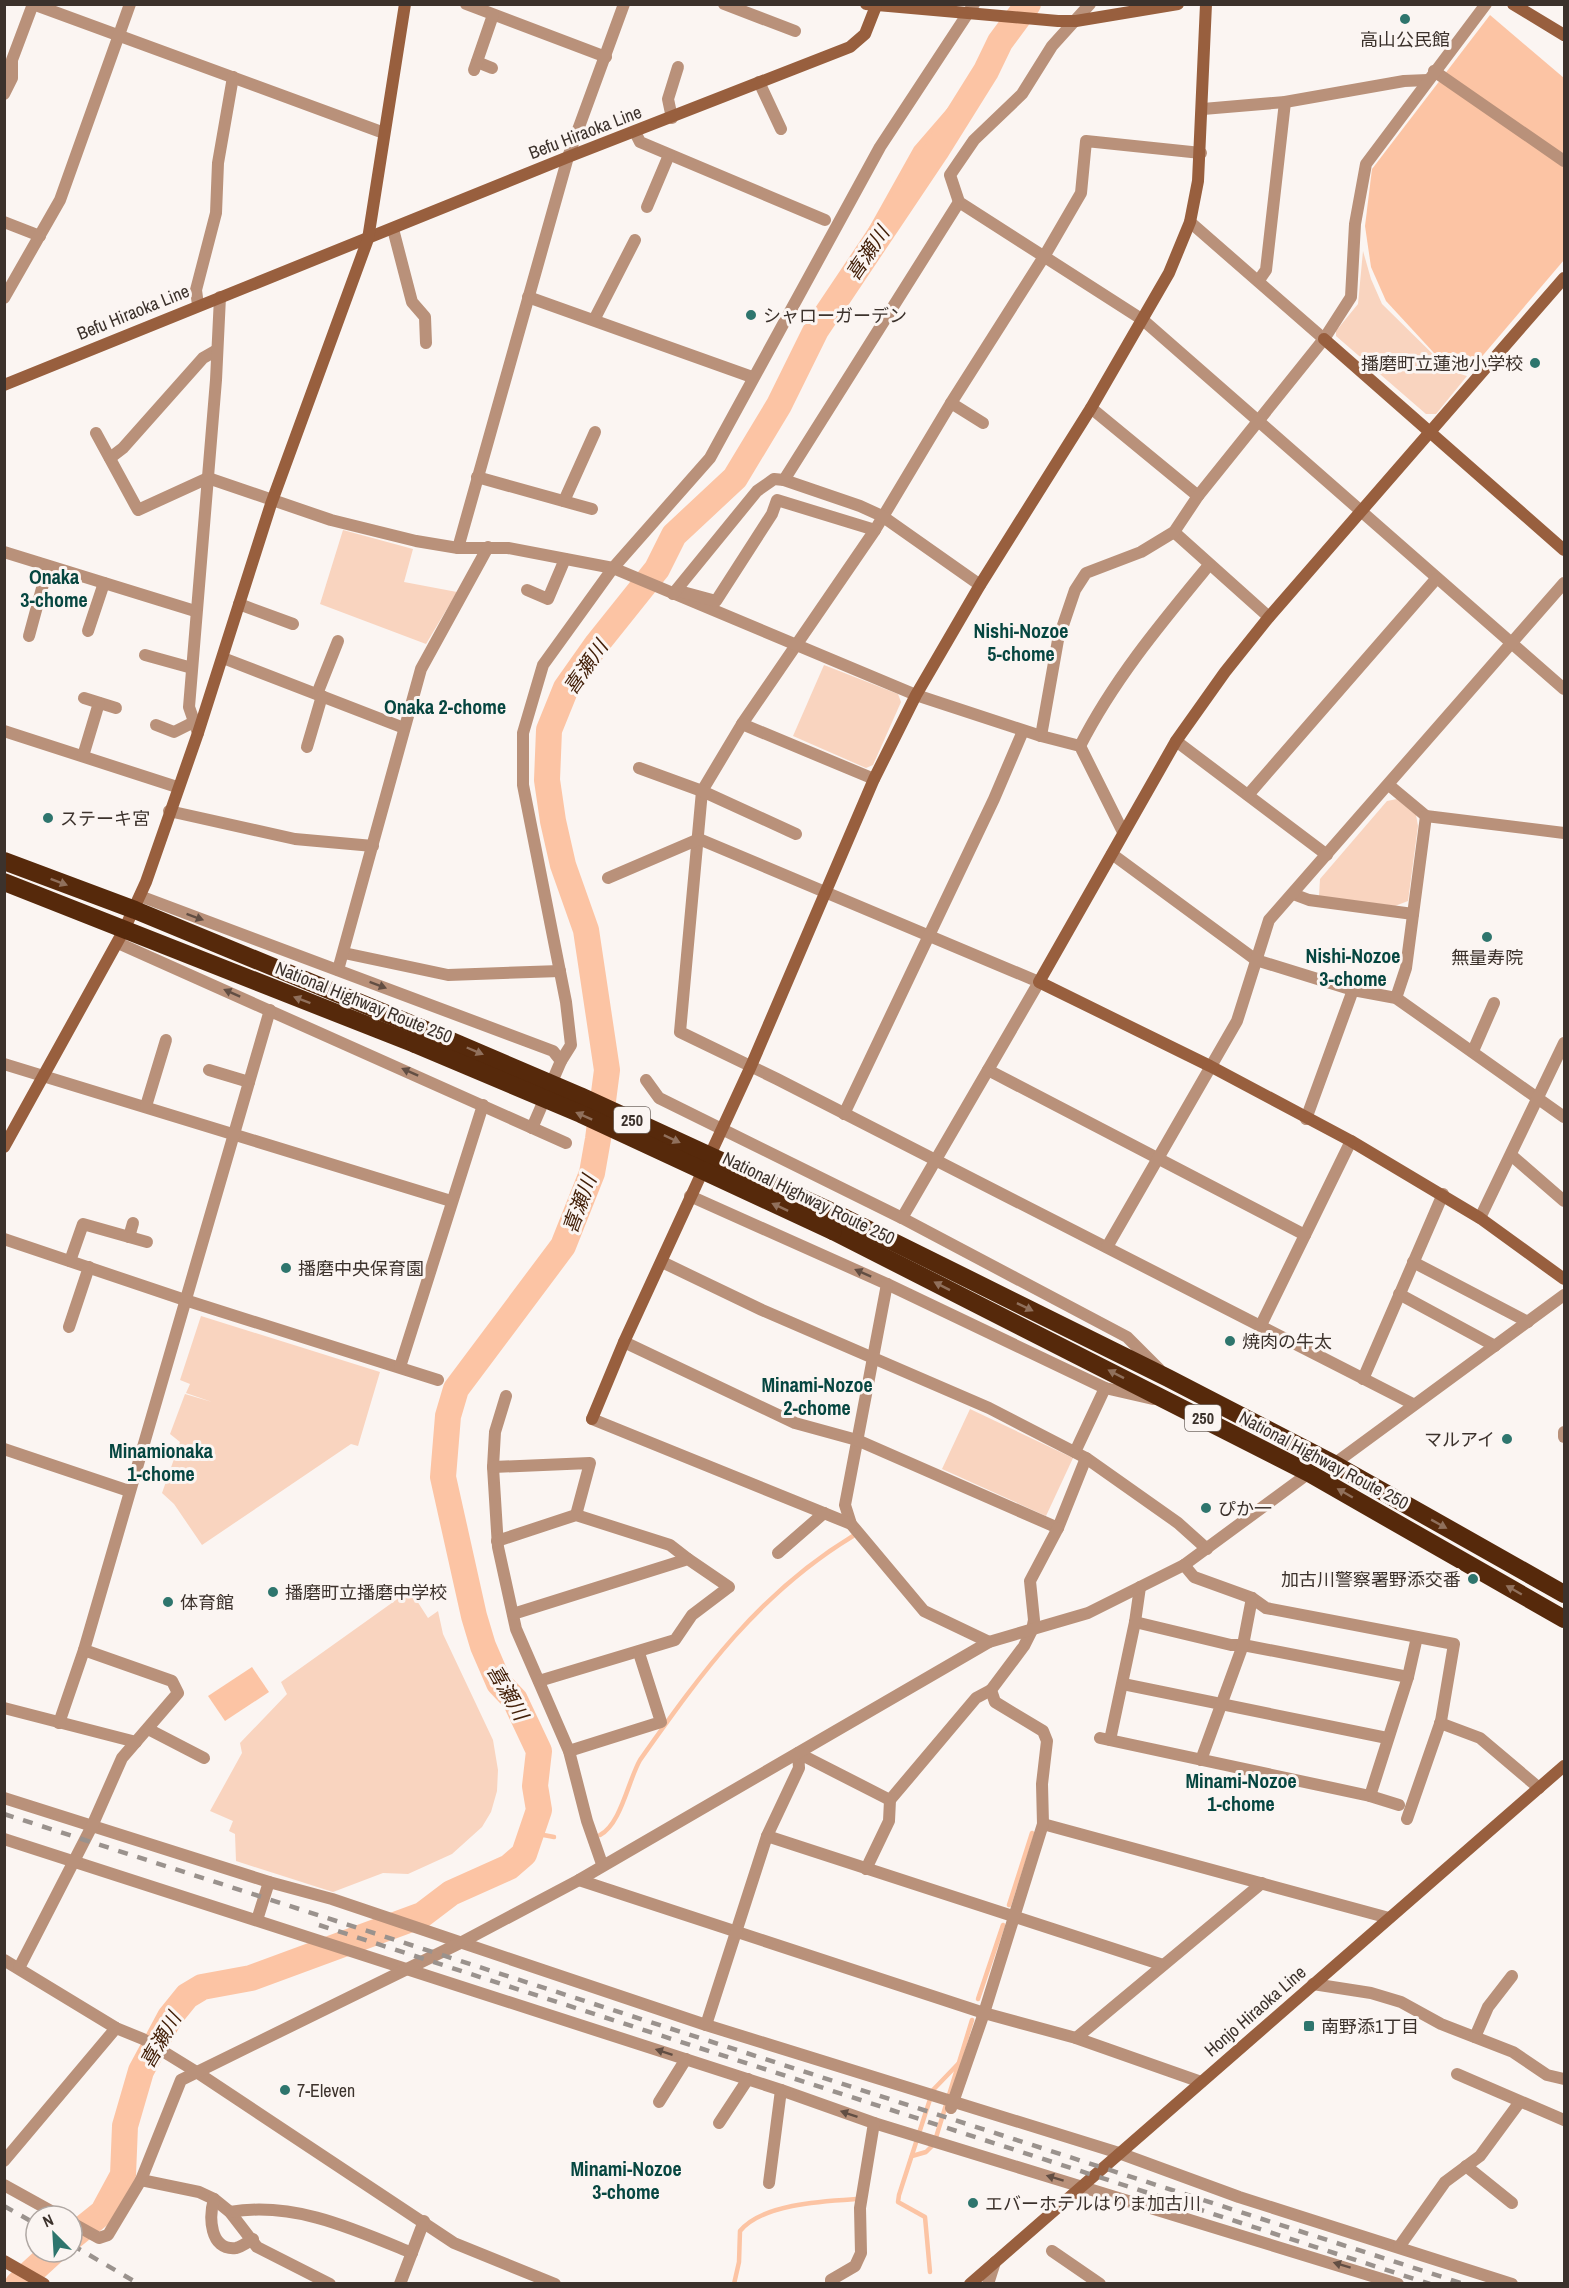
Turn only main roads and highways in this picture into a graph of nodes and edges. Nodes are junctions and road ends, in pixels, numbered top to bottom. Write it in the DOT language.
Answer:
graph roads {
  1 [pos="4,861"];
  2 [pos="4,882"];
  3 [pos="418,1036"];
  4 [pos="837,1224"];
  5 [pos="1564,1594"];
  6 [pos="1564,1619"];
  1 -- 3 [label="highway, National Highway Route 250 / 250, one-way"];
  3 -- 2 [label="highway, National Highway Route 250 / 250, one-way"];
  3 -- 4 [label="highway, National Highway Route 250 / 250, bridge"];
  4 -- 5 [label="highway, National Highway Route 250 / 250, one-way"];
  6 -- 4 [label="highway, National Highway Route 250 / 250, one-way"];
}
